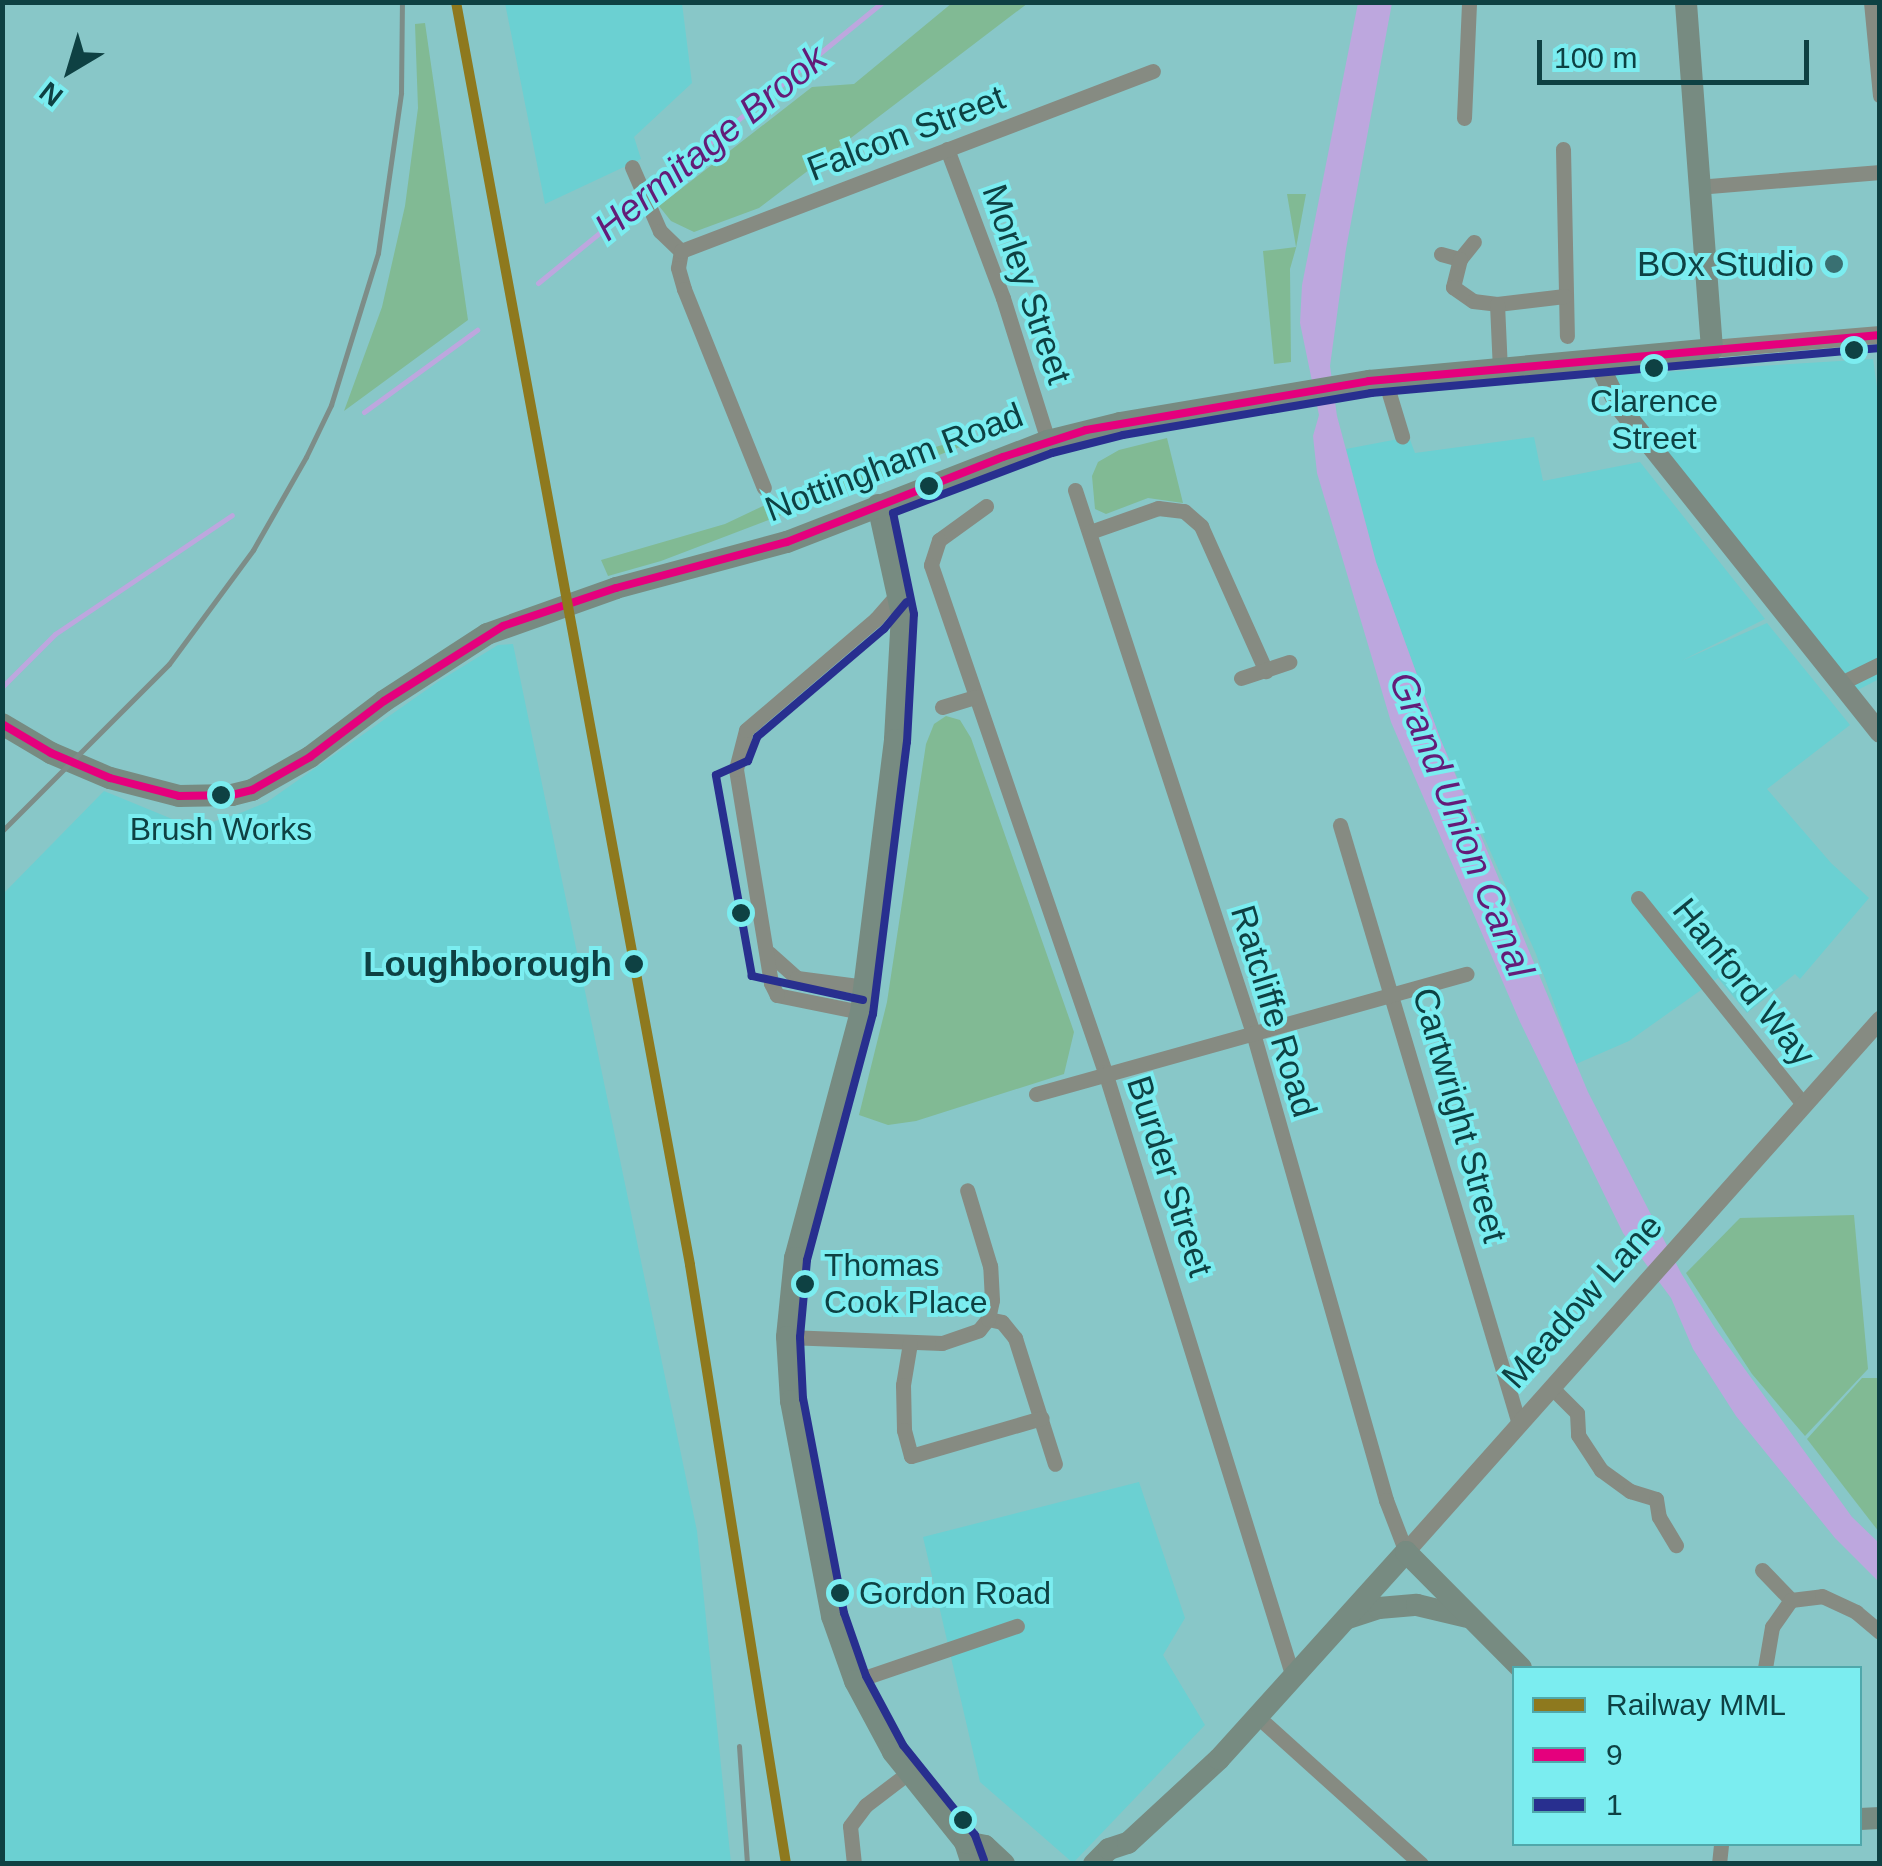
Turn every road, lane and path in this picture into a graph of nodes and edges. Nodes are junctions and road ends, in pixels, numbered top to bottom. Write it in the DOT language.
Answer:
graph roads {
  1 [pos="1468,2"];
  2 [pos="1686,2"];
  3 [pos="1872,2"];
  4 [pos="1153,71"];
  5 [pos="1880,96"];
  6 [pos="1464,118"];
  7 [pos="947,149"];
  8 [pos="1564,149"];
  9 [pos="632,167"];
  10 [pos="1880,172"];
  11 [pos="1697,186"];
  12 [pos="1474,242"];
  13 [pos="681,251"];
  14 [pos="1441,254"];
  15 [pos="1460,260"];
  16 [pos="1566,296"];
  17 [pos="1497,304"];
  18 [pos="1880,335"];
  19 [pos="1566,336"];
  20 [pos="1712,349"];
  21 [pos="1597,360"];
  22 [pos="1500,369"];
  23 [pos="1377,381"];
  24 [pos="1402,436"];
  25 [pos="1048,440"];
  26 [pos="764,488"];
  27 [pos="1074,490"];
  28 [pos="878,506"];
  29 [pos="986,506"];
  30 [pos="1090,532"];
  31 [pos="898,594"];
  32 [pos="1289,662"];
  33 [pos="1880,664"];
  34 [pos="1266,671"];
  35 [pos="1241,678"];
  36 [pos="1839,684"];
  37 [pos="975,697"];
  38 [pos="942,707"];
  39 [pos="2,724"];
  40 [pos="1880,733"];
  41 [pos="1340,824"];
  42 [pos="1638,898"];
  43 [pos="769,953"];
  44 [pos="1467,974"];
  45 [pos="864,986"];
  46 [pos="1394,994"];
  47 [pos="861,1012"];
  48 [pos="1880,1020"];
  49 [pos="1253,1033"];
  50 [pos="1106,1072"];
  51 [pos="1036,1094"];
  52 [pos="1803,1104"];
  53 [pos="967,1190"];
  54 [pos="988,1318"];
  55 [pos="787,1336"];
  56 [pos="910,1343"];
  57 [pos="1553,1388"];
  58 [pos="1042,1418"];
  59 [pos="1519,1424"];
  60 [pos="1055,1464"];
  61 [pos="1676,1545"];
  62 [pos="1406,1552"];
  63 [pos="1762,1570"];
  64 [pos="1791,1600"];
  65 [pos="1466,1617"];
  66 [pos="1345,1620"];
  67 [pos="1017,1626"];
  68 [pos="1880,1632"];
  69 [pos="1519,1666"];
  70 [pos="1765,1666"];
  71 [pos="1293,1677"];
  72 [pos="855,1681"];
  73 [pos="1258,1718"];
  74 [pos="908,1774"];
  75 [pos="968,1853"];
  76 [pos="1126,1853"];
  77 [pos="854,1864"];
  78 [pos="1004,1864"];
  79 [pos="1094,1864"];
  80 [pos="1421,1864"];
  1 -- 6 [label="street"];
  2 -- 11 [label="main road"];
  3 -- 5 [label="street"];
  4 -- 7 [label="street, Falcon Street"];
  7 -- 13 [label="street, Falcon Street"];
  7 -- 25 [label="street, Morley Street"];
  8 -- 16 [label="street"];
  9 -- 13 [label="street"];
  10 -- 11 [label="street"];
  11 -- 20 [label="main road"];
  12 -- 15 [label="street"];
  13 -- 26 [label="street"];
  14 -- 15 [label="street"];
  15 -- 17 [label="street"];
  16 -- 17 [label="street"];
  16 -- 19 [label="street"];
  17 -- 22 [label="street"];
  18 -- 20 [label="street, Nottingham Road"];
  20 -- 21 [label="main road, Nottingham Road"];
  21 -- 22 [label="main road, Nottingham Road"];
  21 -- 36 [label="main road"];
  22 -- 23 [label="main road, Nottingham Road"];
  23 -- 24 [label="street"];
  23 -- 25 [label="main road, Nottingham Road"];
  25 -- 28 [label="main road, Nottingham Road"];
  27 -- 30 [label="street, Ratcliffe Road"];
  28 -- 31 [label="main road"];
  28 -- 39 [label="main road, Nottingham Road"];
  29 -- 37 [label="street, Burder Street"];
  30 -- 34 [label="street"];
  30 -- 49 [label="street, Ratcliffe Road"];
  31 -- 43 [label="street"];
  31 -- 45 [label="main road"];
  32 -- 34 [label="street"];
  33 -- 36 [label="street"];
  34 -- 35 [label="street"];
  36 -- 40 [label="main road"];
  37 -- 38 [label="street"];
  37 -- 50 [label="street, Burder Street"];
  41 -- 46 [label="street, Cartwright Street"];
  42 -- 52 [label="street, Hanford Way"];
  43 -- 45 [label="street"];
  43 -- 47 [label="street"];
  44 -- 46 [label="street"];
  45 -- 47 [label="main road"];
  46 -- 49 [label="street"];
  46 -- 59 [label="street, Cartwright Street"];
  47 -- 55 [label="main road"];
  48 -- 52 [label="street, Meadow Lane"];
  49 -- 50 [label="street"];
  49 -- 62 [label="street, Ratcliffe Road"];
  50 -- 51 [label="street"];
  50 -- 71 [label="street, Burder Street"];
  52 -- 57 [label="street, Meadow Lane"];
  53 -- 54 [label="street"];
  54 -- 56 [label="street"];
  54 -- 58 [label="street"];
  55 -- 56 [label="street"];
  55 -- 72 [label="main road"];
  56 -- 58 [label="street"];
  57 -- 59 [label="street, Meadow Lane"];
  57 -- 61 [label="street"];
  58 -- 60 [label="street"];
  59 -- 62 [label="street, Meadow Lane"];
  62 -- 65 [label="main road"];
  62 -- 66 [label="main road, Meadow Lane"];
  63 -- 64 [label="street"];
  64 -- 68 [label="street"];
  64 -- 70 [label="street"];
  65 -- 66 [label="main road"];
  65 -- 69 [label="main road"];
  66 -- 71 [label="main road, Meadow Lane"];
  67 -- 72 [label="street"];
  71 -- 73 [label="main road, Meadow Lane"];
  72 -- 74 [label="main road"];
  73 -- 76 [label="main road, Meadow Lane"];
  73 -- 80 [label="street"];
  74 -- 75 [label="main road"];
  74 -- 77 [label="street"];
  75 -- 78 [label="main road"];
  76 -- 79 [label="main road, Meadow Lane"];
}
